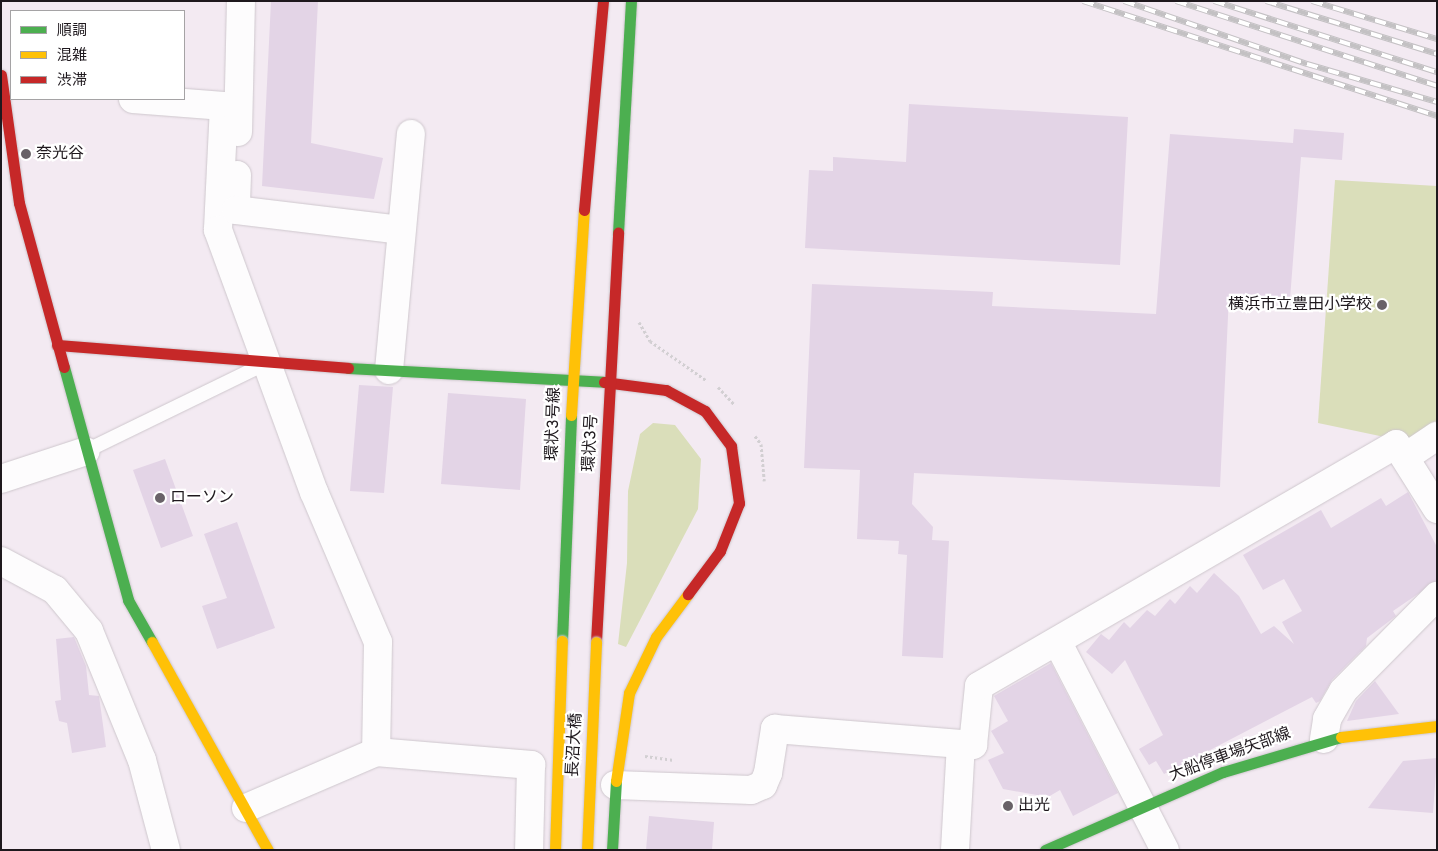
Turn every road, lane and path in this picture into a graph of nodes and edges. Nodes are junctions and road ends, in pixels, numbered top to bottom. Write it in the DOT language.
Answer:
graph roads {
  1 [pos="241,1"];
  2 [pos="603,1"];
  3 [pos="631,1"];
  4 [pos="5,84"];
  5 [pos="146,100"];
  6 [pos="410,134"];
  7 [pos="18,203"];
  8 [pos="1,208"];
  9 [pos="401,230"];
  10 [pos="57,345"];
  11 [pos="265,364"];
  12 [pos="388,370"];
  13 [pos="571,381"];
  14 [pos="610,382"];
  15 [pos="1437,436"];
  16 [pos="86,451"];
  17 [pos="1407,456"];
  18 [pos="1,479"];
  19 [pos="1437,509"];
  20 [pos="1,561"];
  21 [pos="1437,596"];
  22 [pos="596,642"];
  23 [pos="1058,644"];
  24 [pos="1437,726"];
  25 [pos="1324,739"];
  26 [pos="961,744"];
  27 [pos="376,752"];
  28 [pos="616,785"];
  29 [pos="1144,806"];
  30 [pos="246,808"];
  31 [pos="166,850"];
  32 [pos="268,850"];
  33 [pos="528,850"];
  34 [pos="555,850"];
  35 [pos="586,850"];
  36 [pos="612,850"];
  37 [pos="955,850"];
  38 [pos="1045,850"];
  39 [pos="1165,850"];
  1 -- 9 [label="street"];
  2 -- 13 [label="street, 環状3号線"];
  3 -- 14 [label="street, 環状3号"];
  4 -- 7 [label="street"];
  5 -- 11 [label="street"];
  6 -- 9 [label="street"];
  7 -- 8 [label="lane"];
  7 -- 10 [label="street"];
  9 -- 12 [label="street"];
  10 -- 11 [label="street"];
  10 -- 16 [label="street"];
  11 -- 12 [label="street"];
  11 -- 16 [label="lane"];
  11 -- 27 [label="street"];
  12 -- 13 [label="street"];
  13 -- 14 [label="street"];
  13 -- 34 [label="street, 環状3号線, bridge"];
  14 -- 22 [label="street, 環状3号"];
  14 -- 28 [label="street"];
  15 -- 17 [label="street"];
  16 -- 18 [label="street"];
  16 -- 30 [label="street"];
  17 -- 19 [label="street"];
  17 -- 23 [label="street"];
  20 -- 31 [label="street"];
  21 -- 25 [label="street"];
  22 -- 35 [label="street, 長沼大橋, bridge"];
  23 -- 26 [label="street"];
  23 -- 29 [label="street"];
  24 -- 25 [label="street, 大船停車場矢部線"];
  25 -- 29 [label="street, 大船停車場矢部線"];
  26 -- 28 [label="street"];
  26 -- 37 [label="street"];
  27 -- 30 [label="street"];
  27 -- 33 [label="street"];
  28 -- 36 [label="street"];
  29 -- 38 [label="street, 大船停車場矢部線"];
  29 -- 39 [label="street"];
  30 -- 32 [label="street"];
}
